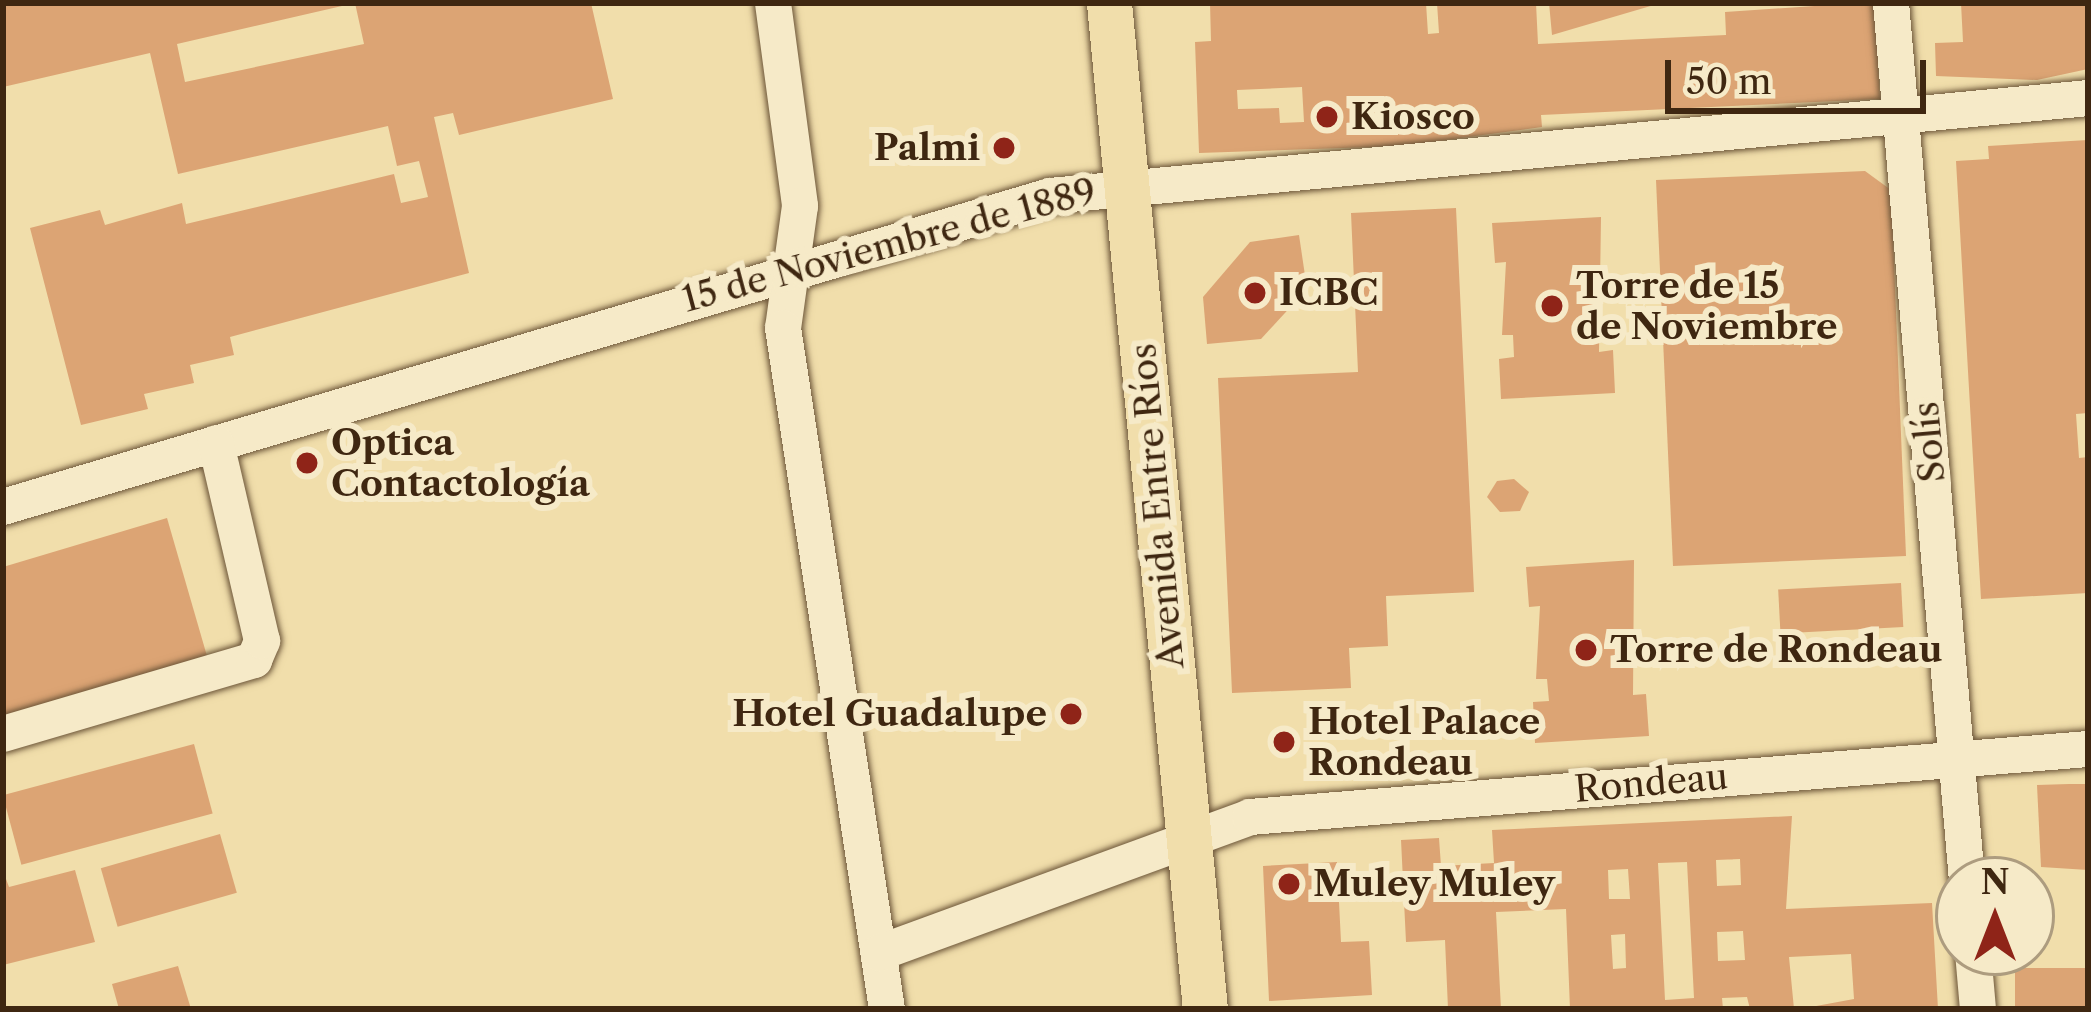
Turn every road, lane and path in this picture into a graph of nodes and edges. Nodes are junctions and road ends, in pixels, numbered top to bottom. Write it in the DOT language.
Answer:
graph roads {
  1 [pos="773,3"];
  2 [pos="1109,3"];
  3 [pos="1891,3"];
  4 [pos="2088,98"];
  5 [pos="1900,115"];
  6 [pos="1124,182"];
  7 [pos="795,267"];
  8 [pos="216,443"];
  9 [pos="3,507"];
  10 [pos="3,734"];
  11 [pos="2088,749"];
  12 [pos="1956,758"];
  13 [pos="1188,836"];
  14 [pos="1965,856"];
  15 [pos="879,953"];
  16 [pos="1975,976"];
  17 [pos="887,1009"];
  18 [pos="1204,1009"];
  19 [pos="1978,1009"];
  1 -- 7 [label="street"];
  2 -- 6 [label="main road, Avenida Entre Ríos"];
  3 -- 5 [label="street, Solís"];
  4 -- 5 [label="street, 15 de Noviembre de 1889"];
  5 -- 6 [label="street, 15 de Noviembre de 1889"];
  5 -- 12 [label="street, Solís"];
  6 -- 7 [label="street, 15 de Noviembre de 1889"];
  6 -- 13 [label="main road, Avenida Entre Ríos"];
  7 -- 8 [label="street, 15 de Noviembre de 1889"];
  7 -- 15 [label="street"];
  8 -- 9 [label="street, 15 de Noviembre de 1889"];
  8 -- 10 [label="street"];
  11 -- 12 [label="street, Rondeau"];
  12 -- 13 [label="street, Rondeau"];
  12 -- 14 [label="street, Solís"];
  13 -- 15 [label="street, Rondeau"];
  13 -- 18 [label="main road, Avenida Entre Ríos"];
  15 -- 17 [label="street"];
  16 -- 19 [label="street"];
}
